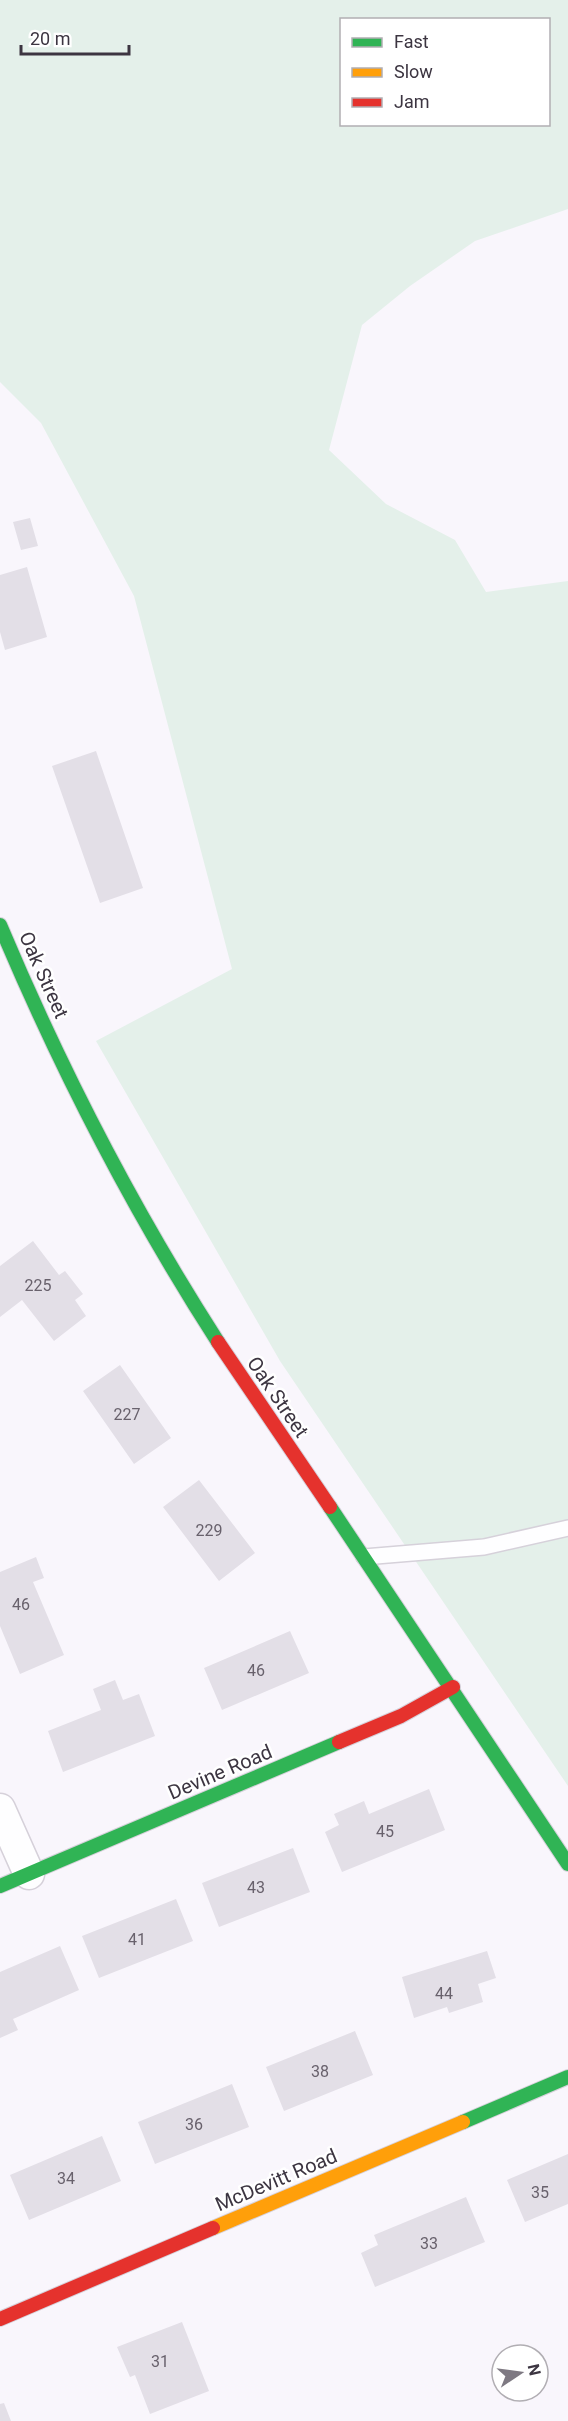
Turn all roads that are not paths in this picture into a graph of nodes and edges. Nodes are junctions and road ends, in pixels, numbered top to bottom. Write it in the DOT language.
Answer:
graph roads {
  1 [pos="0,925"];
  2 [pos="568,1528"];
  3 [pos="364,1557"];
  4 [pos="453,1687"];
  5 [pos="0,1809"];
  6 [pos="568,1864"];
  7 [pos="29,1874"];
  8 [pos="0,1886"];
  9 [pos="568,2077"];
  10 [pos="0,2319"];
  1 -- 3 [label="street, Oak Street"];
  2 -- 3 [label="lane"];
  3 -- 4 [label="street, Oak Street"];
  4 -- 6 [label="street, Oak Street"];
  4 -- 7 [label="street, Devine Road"];
  5 -- 7 [label="street"];
  7 -- 8 [label="street, Devine Road"];
  9 -- 10 [label="street, McDevitt Road"];
}
